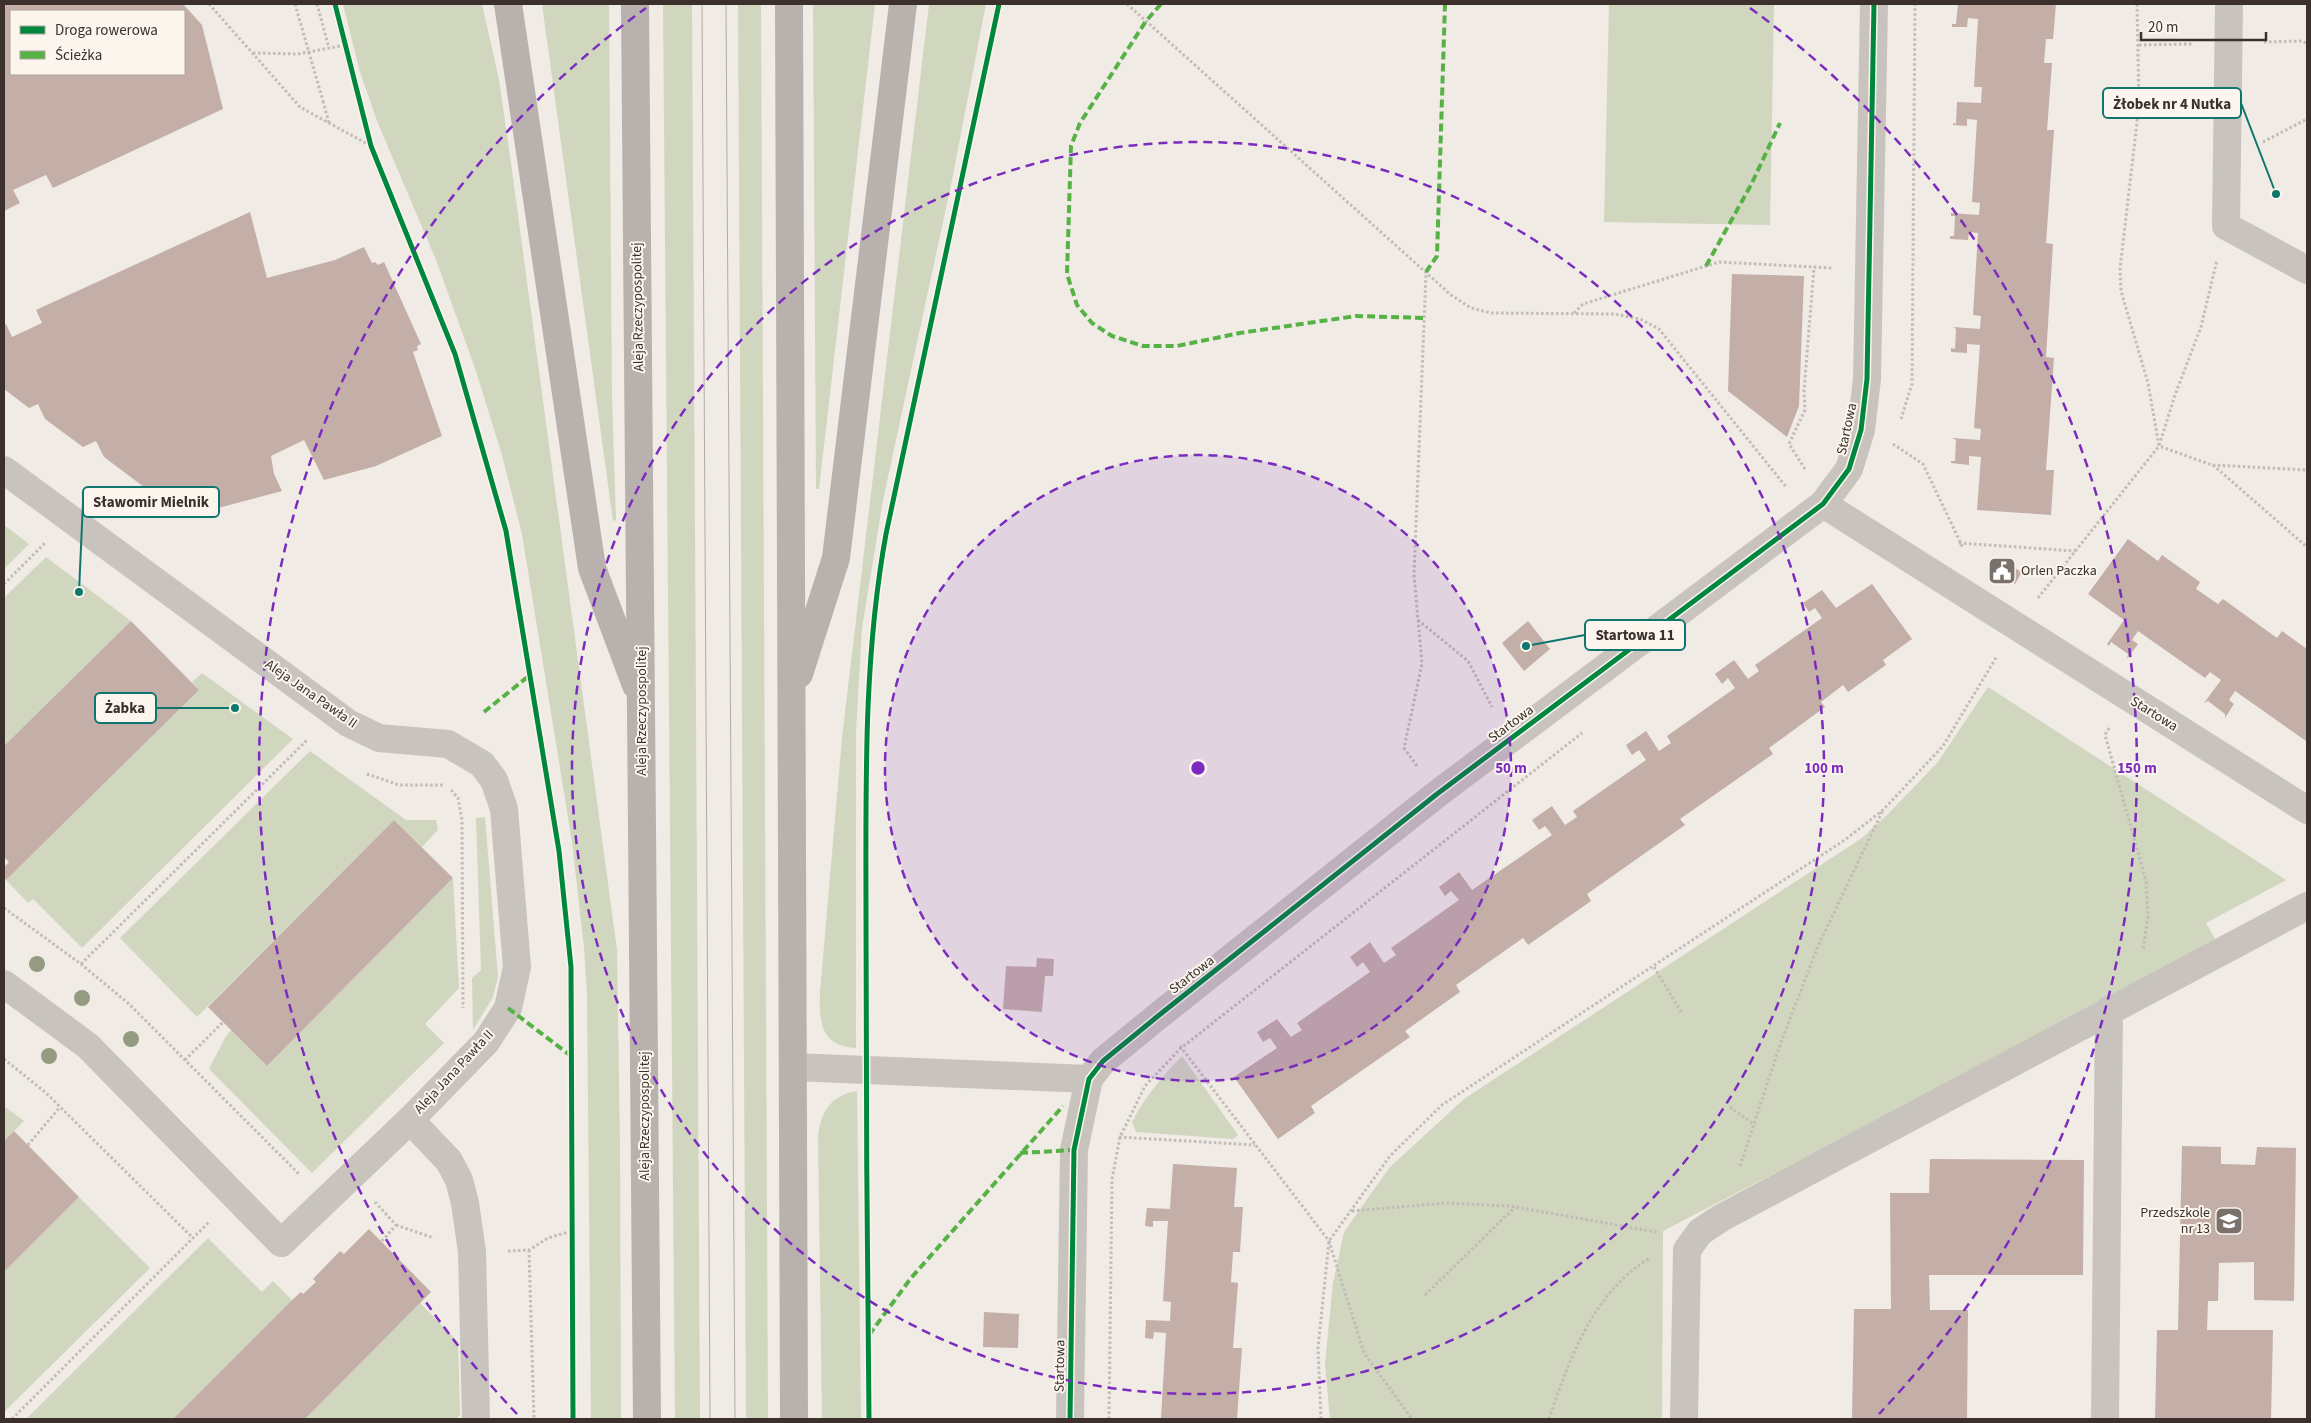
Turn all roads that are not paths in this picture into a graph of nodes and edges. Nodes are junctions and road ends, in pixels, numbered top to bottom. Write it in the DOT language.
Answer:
graph roads {
  1 [pos="508,4"];
  2 [pos="635,4"];
  3 [pos="789,4"];
  4 [pos="902,4"];
  5 [pos="1874,4"];
  6 [pos="2228,4"];
  7 [pos="2307,270"];
  8 [pos="4,470"];
  9 [pos="1821,503"];
  10 [pos="791,696"];
  11 [pos="642,703"];
  12 [pos="2307,810"];
  13 [pos="2307,906"];
  14 [pos="4,984"];
  15 [pos="2121,1004"];
  16 [pos="793,1067"];
  17 [pos="1089,1079"];
  18 [pos="410,1120"];
  19 [pos="476,1419"];
  20 [pos="647,1419"];
  21 [pos="794,1419"];
  22 [pos="1070,1419"];
  23 [pos="1684,1419"];
  24 [pos="2105,1419"];
  1 -- 11 [label="main road"];
  2 -- 11 [label="main road, Aleja Rzeczypospolitej"];
  3 -- 10 [label="main road"];
  4 -- 10 [label="main road"];
  5 -- 9 [label="street, Startowa"];
  6 -- 7 [label="street"];
  8 -- 18 [label="street, Aleja Jana Pawła II"];
  9 -- 12 [label="street, Startowa"];
  9 -- 17 [label="street, Startowa"];
  10 -- 16 [label="main road"];
  11 -- 20 [label="main road, Aleja Rzeczypospolitej"];
  13 -- 15 [label="street"];
  14 -- 18 [label="street, Aleja Jana Pawła II"];
  15 -- 23 [label="street"];
  15 -- 24 [label="street"];
  16 -- 17 [label="street"];
  16 -- 21 [label="main road"];
  17 -- 22 [label="street, Startowa"];
  18 -- 19 [label="street, Aleja Jana Pawła II"];
}
